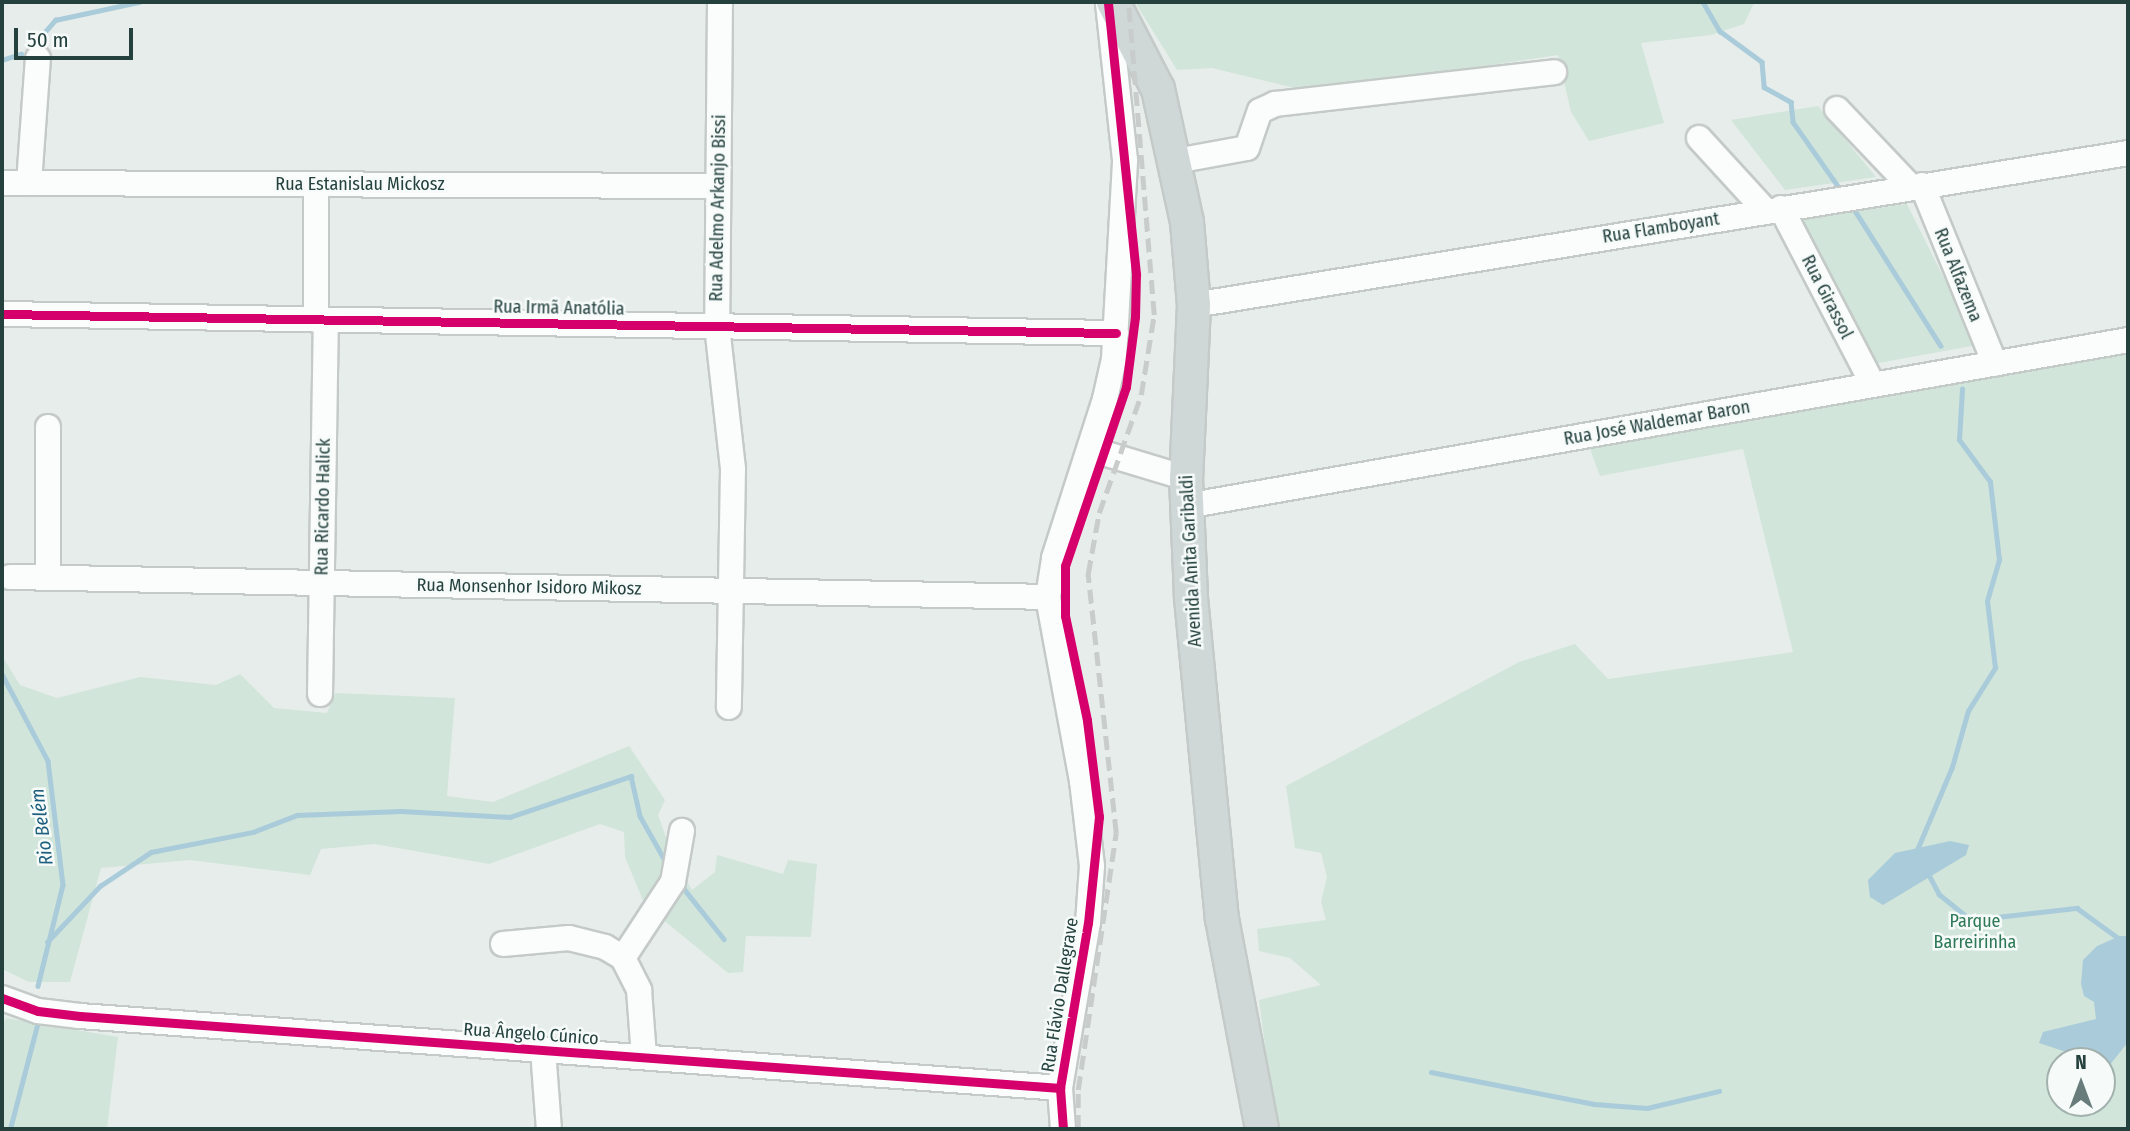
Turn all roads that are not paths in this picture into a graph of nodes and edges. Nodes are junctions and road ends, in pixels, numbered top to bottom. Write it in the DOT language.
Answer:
graph roads {
  1 [pos="720,2"];
  2 [pos="1110,2"];
  3 [pos="37,58"];
  4 [pos="1554,72"];
  5 [pos="1838,109"];
  6 [pos="1699,138"];
  7 [pos="2128,153"];
  8 [pos="1176,161"];
  9 [pos="2,183"];
  10 [pos="29,183"];
  11 [pos="316,184"];
  12 [pos="718,186"];
  13 [pos="1916,186"];
  14 [pos="1773,210"];
  15 [pos="1194,305"];
  16 [pos="2,314"];
  17 [pos="321,320"];
  18 [pos="717,326"];
  19 [pos="1116,333"];
  20 [pos="2128,341"];
  21 [pos="1995,364"];
  22 [pos="1873,385"];
  23 [pos="48,427"];
  24 [pos="1090,449"];
  25 [pos="1186,492"];
  26 [pos="10,577"];
  27 [pos="48,578"];
  28 [pos="322,583"];
  29 [pos="731,591"];
  30 [pos="1048,597"];
  31 [pos="320,694"];
  32 [pos="729,706"];
  33 [pos="682,831"];
  34 [pos="503,944"];
  35 [pos="623,958"];
  36 [pos="2,998"];
  37 [pos="543,1050"];
  38 [pos="644,1058"];
  39 [pos="1060,1088"];
  40 [pos="549,1129"];
  41 [pos="1063,1129"];
  42 [pos="1262,1129"];
  1 -- 12 [label="street, Rua Adelmo Arkanjo Bissi"];
  2 -- 8 [label="main road, Avenida Anita Garibaldi"];
  2 -- 19 [label="street, Rua Flávio Dallegrave"];
  3 -- 10 [label="street"];
  4 -- 8 [label="street"];
  5 -- 13 [label="street, Rua Alfazema"];
  6 -- 14 [label="street, Rua Girassol"];
  7 -- 13 [label="street, Rua Flamboyant"];
  8 -- 15 [label="main road, Avenida Anita Garibaldi"];
  9 -- 10 [label="street, Rua Estanislau Mickosz"];
  10 -- 11 [label="street, Rua Estanislau Mickosz"];
  11 -- 12 [label="street, Rua Estanislau Mickosz"];
  11 -- 17 [label="street, Rua Ricardo Halick"];
  12 -- 18 [label="street, Rua Adelmo Arkanjo Bissi"];
  13 -- 14 [label="street, Rua Flamboyant"];
  13 -- 21 [label="street, Rua Alfazema"];
  14 -- 15 [label="street, Rua Flamboyant"];
  14 -- 22 [label="street, Rua Girassol"];
  15 -- 25 [label="main road, Avenida Anita Garibaldi"];
  16 -- 17 [label="street, Rua Irmã Anatólia"];
  17 -- 18 [label="street, Rua Irmã Anatólia"];
  17 -- 28 [label="street, Rua Ricardo Halick"];
  18 -- 19 [label="street, Rua Irmã Anatólia"];
  18 -- 29 [label="street, Rua Adelmo Arkanjo Bissi"];
  19 -- 24 [label="street, Rua Flávio Dallegrave"];
  20 -- 21 [label="street, Rua José Waldemar Baron"];
  21 -- 22 [label="street, Rua José Waldemar Baron"];
  22 -- 25 [label="street, Rua José Waldemar Baron"];
  23 -- 27 [label="street"];
  24 -- 25 [label="street"];
  24 -- 30 [label="street, Rua Flávio Dallegrave"];
  25 -- 42 [label="main road, Avenida Anita Garibaldi"];
  26 -- 27 [label="street, Rua Monsenhor Isidoro Mikosz"];
  27 -- 28 [label="street, Rua Monsenhor Isidoro Mikosz"];
  28 -- 29 [label="street, Rua Monsenhor Isidoro Mikosz"];
  28 -- 31 [label="street, Rua Ricardo Halick"];
  29 -- 30 [label="street, Rua Monsenhor Isidoro Mikosz"];
  29 -- 32 [label="street, Rua Adelmo Arkanjo Bissi"];
  30 -- 39 [label="street, Rua Flávio Dallegrave"];
  33 -- 35 [label="street"];
  34 -- 35 [label="street"];
  35 -- 38 [label="street"];
  36 -- 37 [label="street, Rua Ângelo Cúnico"];
  37 -- 38 [label="street, Rua Ângelo Cúnico"];
  37 -- 40 [label="street"];
  38 -- 39 [label="street, Rua Ângelo Cúnico"];
  39 -- 41 [label="street, Rua Flávio Dallegrave"];
}
